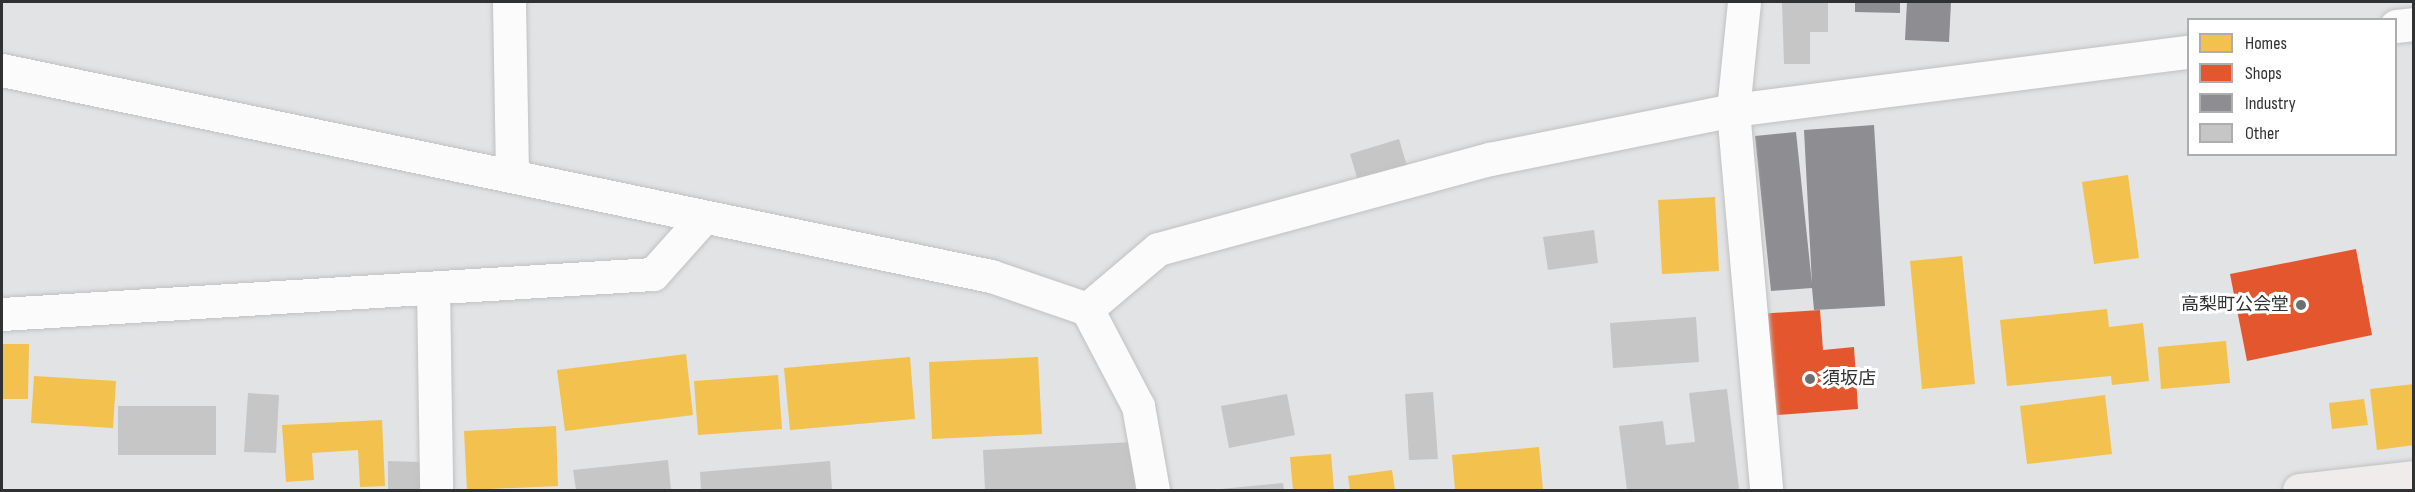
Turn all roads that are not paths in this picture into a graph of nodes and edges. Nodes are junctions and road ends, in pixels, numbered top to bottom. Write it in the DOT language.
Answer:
graph roads {
  1 [pos="509,2"];
  2 [pos="1744,2"];
  3 [pos="2414,24"];
  4 [pos="2397,26"];
  5 [pos="2187,52"];
  6 [pos="2,70"];
  7 [pos="1733,110"];
  8 [pos="512,176"];
  9 [pos="704,217"];
  10 [pos="433,288"];
  11 [pos="1087,309"];
  12 [pos="2,315"];
  13 [pos="2414,477"];
  14 [pos="435,490"];
  15 [pos="1153,490"];
  16 [pos="1766,490"];
  17 [pos="2299,490"];
  1 -- 8 [label="street"];
  2 -- 7 [label="street"];
  3 -- 4 [label="street"];
  5 -- 7 [label="street"];
  6 -- 8 [label="street"];
  7 -- 11 [label="street"];
  7 -- 16 [label="street"];
  8 -- 9 [label="street"];
  9 -- 10 [label="street"];
  9 -- 11 [label="street"];
  10 -- 12 [label="street"];
  10 -- 14 [label="street"];
  11 -- 15 [label="street"];
  13 -- 17 [label="highway"];
}
